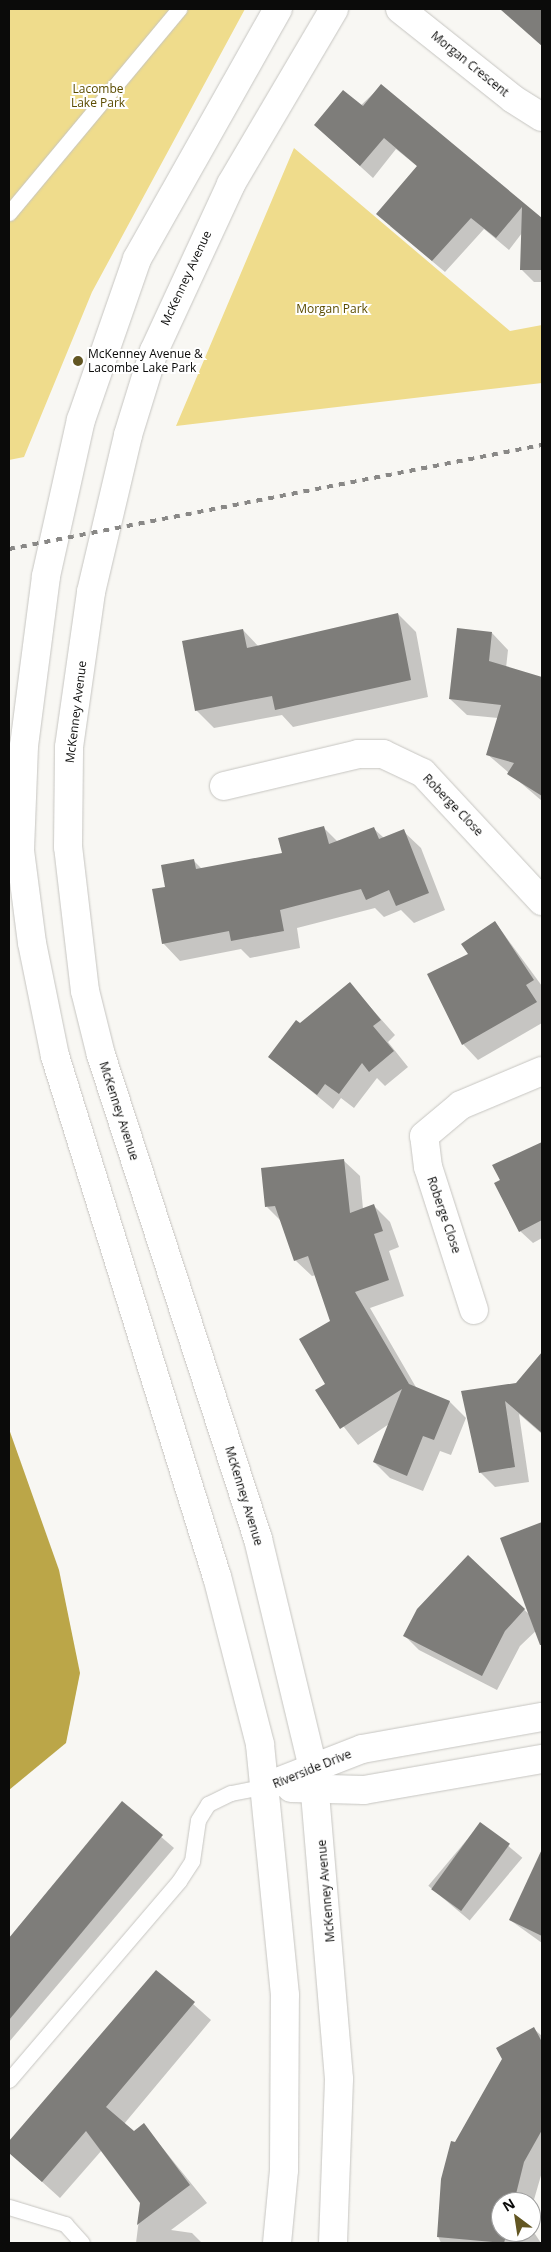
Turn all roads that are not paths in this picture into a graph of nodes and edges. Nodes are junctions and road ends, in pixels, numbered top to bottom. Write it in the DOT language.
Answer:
graph roads {
  1 [pos="179,9"];
  2 [pos="278,9"];
  3 [pos="334,9"];
  4 [pos="400,9"];
  5 [pos="542,117"];
  6 [pos="9,212"];
  7 [pos="224,786"];
  8 [pos="542,901"];
  9 [pos="542,1071"];
  10 [pos="474,1310"];
  11 [pos="542,1717"];
  12 [pos="542,1759"];
  13 [pos="314,1778"];
  14 [pos="268,1786"];
  15 [pos="9,2080"];
  16 [pos="9,2207"];
  17 [pos="82,2243"];
  18 [pos="277,2243"];
  19 [pos="333,2243"];
  1 -- 6 [label="lane"];
  2 -- 14 [label="main road"];
  3 -- 13 [label="main road, McKenney Avenue"];
  4 -- 5 [label="main road, Morgan Crescent"];
  7 -- 8 [label="main road, Roberge Close"];
  9 -- 10 [label="main road, Roberge Close"];
  11 -- 13 [label="main road, Riverside Drive"];
  12 -- 13 [label="main road, Riverside Drive"];
  13 -- 14 [label="main road, Riverside Drive"];
  13 -- 19 [label="main road, McKenney Avenue"];
  14 -- 15 [label="lane"];
  14 -- 18 [label="main road"];
  16 -- 17 [label="lane"];
}
